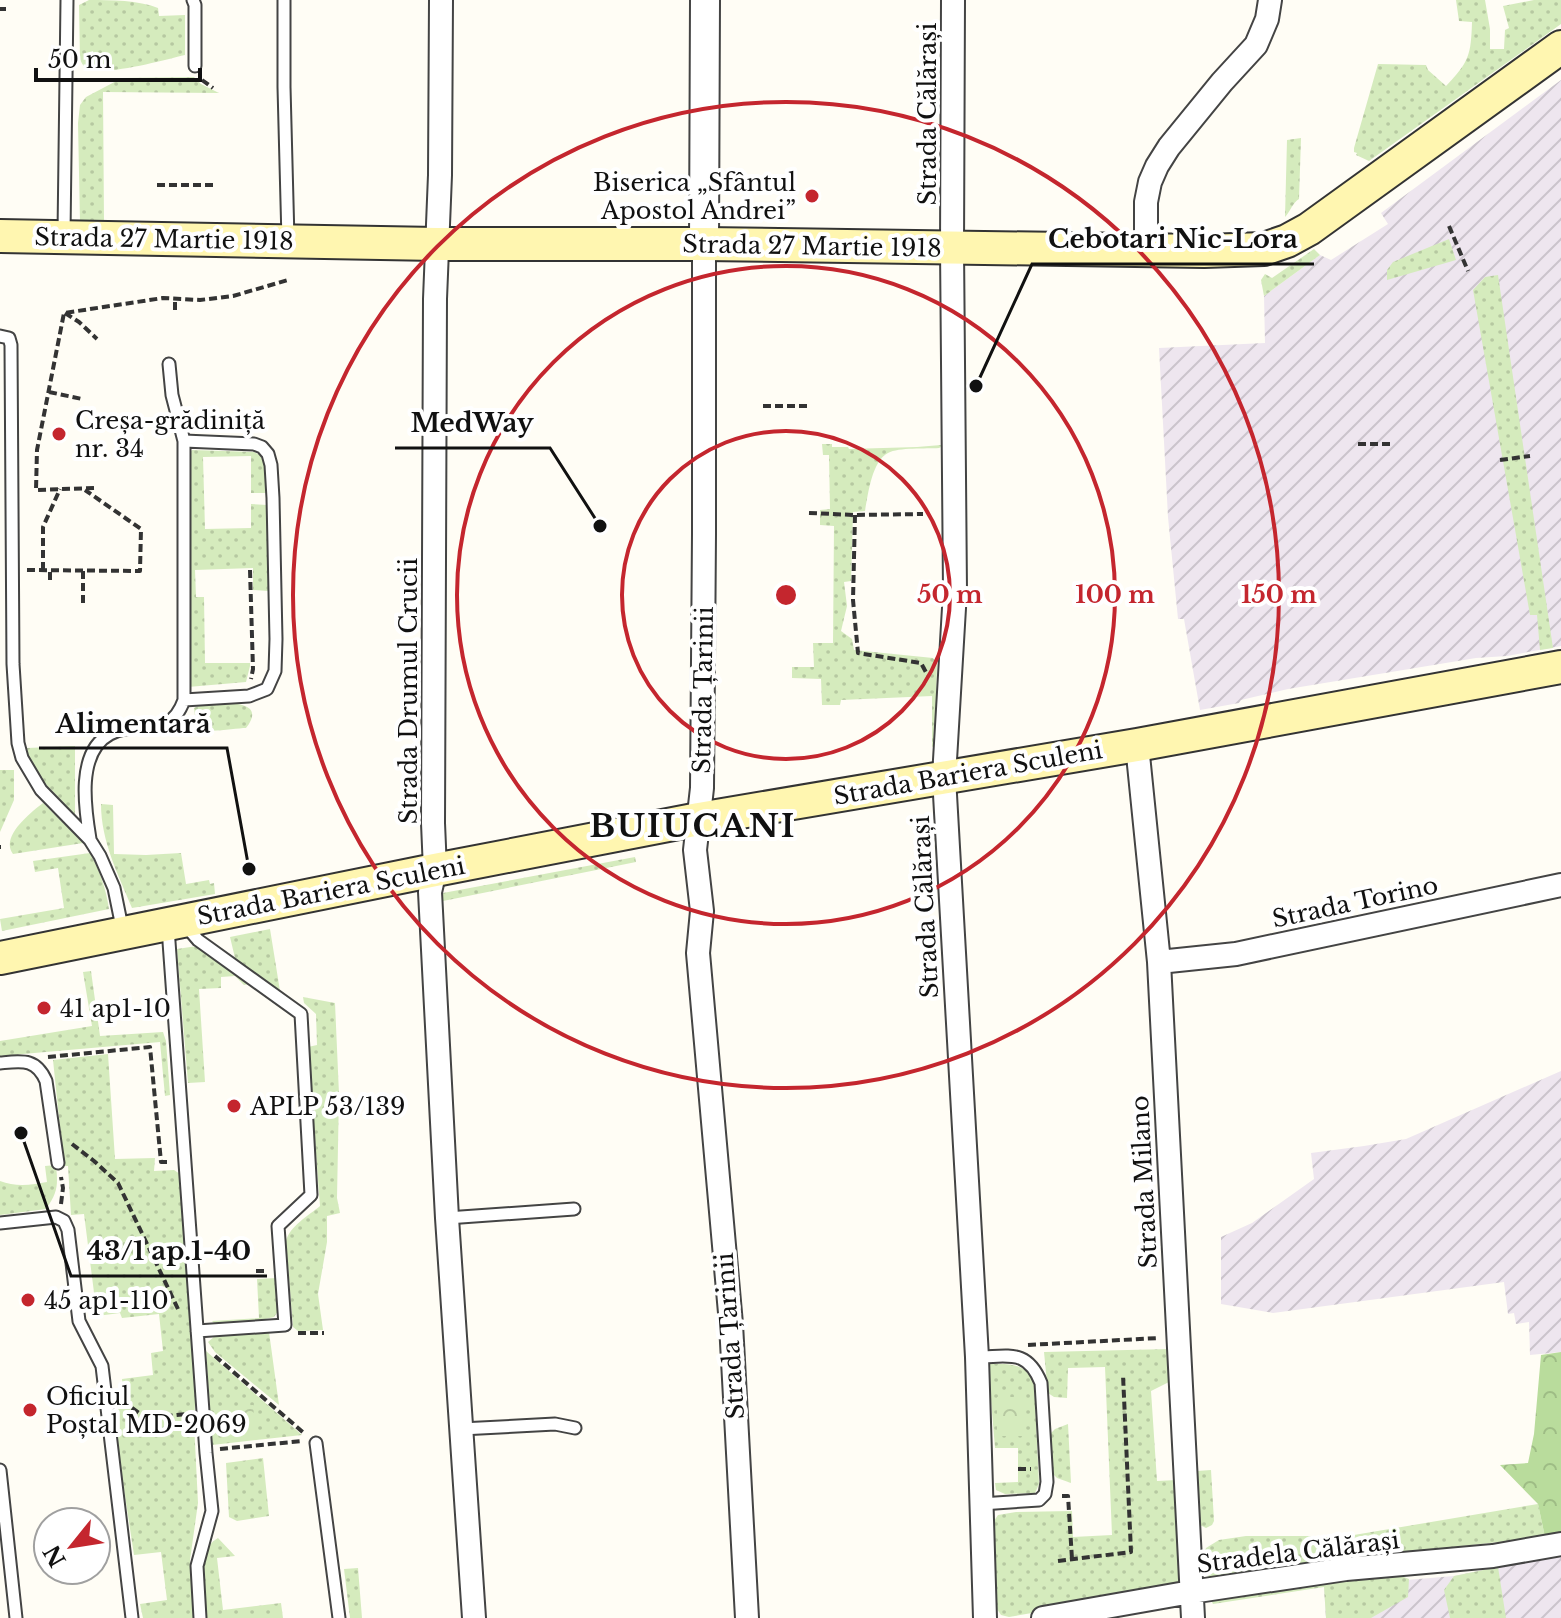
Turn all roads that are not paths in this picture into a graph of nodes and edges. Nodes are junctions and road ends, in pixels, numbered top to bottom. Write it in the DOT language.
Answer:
graph roads {
  1 [pos="67,0"];
  2 [pos="193,0"];
  3 [pos="284,0"];
  4 [pos="441,0"];
  5 [pos="705,0"];
  6 [pos="953,0"];
  7 [pos="1270,0"];
  8 [pos="1561,47"];
  9 [pos="195,66"];
  10 [pos="0,236"];
  11 [pos="64,237"];
  12 [pos="288,241"];
  13 [pos="437,244"];
  14 [pos="704,244"];
  15 [pos="952,248"];
  16 [pos="1146,249"];
  17 [pos="0,336"];
  18 [pos="169,364"];
  19 [pos="184,441"];
  20 [pos="1561,667"];
  21 [pos="184,700"];
  22 [pos="1137,745"];
  23 [pos="944,777"];
  24 [pos="699,819"];
  25 [pos="90,840"];
  26 [pos="435,870"];
  27 [pos="1561,885"];
  28 [pos="175,922"];
  29 [pos="123,933"];
  30 [pos="0,958"];
  31 [pos="1159,962"];
  32 [pos="0,1063"];
  33 [pos="58,1163"];
  34 [pos="574,1209"];
  35 [pos="447,1218"];
  36 [pos="0,1223"];
  37 [pos="197,1336"];
  38 [pos="977,1357"];
  39 [pos="575,1428"];
  40 [pos="461,1429"];
  41 [pos="316,1443"];
  42 [pos="0,1470"];
  43 [pos="980,1504"];
  44 [pos="1561,1544"];
  45 [pos="1191,1592"];
  46 [pos="16,1618"];
  47 [pos="132,1618"];
  48 [pos="200,1618"];
  49 [pos="339,1618"];
  50 [pos="474,1618"];
  51 [pos="747,1618"];
  52 [pos="985,1618"];
  53 [pos="1043,1618"];
  54 [pos="1193,1618"];
  1 -- 11 [label="lane"];
  2 -- 9 [label="lane"];
  3 -- 12 [label="lane"];
  4 -- 13 [label="street, Strada Drumul Crucii"];
  5 -- 14 [label="street, Strada Țarinii"];
  6 -- 15 [label="street, Strada Călărași"];
  7 -- 16 [label="street"];
  8 -- 16 [label="main road, Strada 27 Martie 1918"];
  10 -- 11 [label="main road, Strada 27 Martie 1918"];
  11 -- 12 [label="main road, Strada 27 Martie 1918"];
  12 -- 13 [label="main road, Strada 27 Martie 1918"];
  13 -- 14 [label="main road, Strada 27 Martie 1918"];
  13 -- 26 [label="street, Strada Drumul Crucii"];
  14 -- 15 [label="main road, Strada 27 Martie 1918"];
  14 -- 24 [label="street, Strada Țarinii"];
  15 -- 16 [label="main road, Strada 27 Martie 1918"];
  15 -- 23 [label="street, Strada Călărași"];
  17 -- 25 [label="lane"];
  18 -- 19 [label="lane"];
  19 -- 21 [label="lane"];
  19 -- 21 [label="lane"];
  20 -- 22 [label="main road, Strada Bariera Sculeni"];
  21 -- 25 [label="lane"];
  22 -- 23 [label="main road, Strada Bariera Sculeni"];
  22 -- 31 [label="street, Strada Milano"];
  23 -- 24 [label="main road, Strada Bariera Sculeni"];
  23 -- 38 [label="street, Strada Călărași"];
  24 -- 26 [label="main road, Strada Bariera Sculeni"];
  24 -- 51 [label="street, Strada Țarinii"];
  25 -- 29 [label="lane"];
  26 -- 28 [label="main road, Strada Bariera Sculeni"];
  26 -- 35 [label="street, Strada Drumul Crucii"];
  27 -- 31 [label="street, Strada Torino"];
  28 -- 29 [label="main road, Strada Bariera Sculeni"];
  28 -- 37 [label="lane"];
  28 -- 37 [label="lane"];
  29 -- 30 [label="main road, Strada Bariera Sculeni"];
  31 -- 45 [label="street, Strada Milano"];
  32 -- 33 [label="lane"];
  34 -- 35 [label="lane"];
  35 -- 40 [label="street, Strada Drumul Crucii"];
  36 -- 47 [label="lane"];
  37 -- 48 [label="lane"];
  38 -- 43 [label="street, Strada Călărași"];
  38 -- 43 [label="lane"];
  39 -- 40 [label="lane"];
  40 -- 50 [label="street, Strada Drumul Crucii"];
  41 -- 49 [label="lane"];
  42 -- 46 [label="lane"];
  43 -- 52 [label="street, Strada Călărași"];
  44 -- 45 [label="street, Stradela Călărași"];
  45 -- 53 [label="street, Stradela Călărași"];
  45 -- 54 [label="street, Strada Milano"];
}
